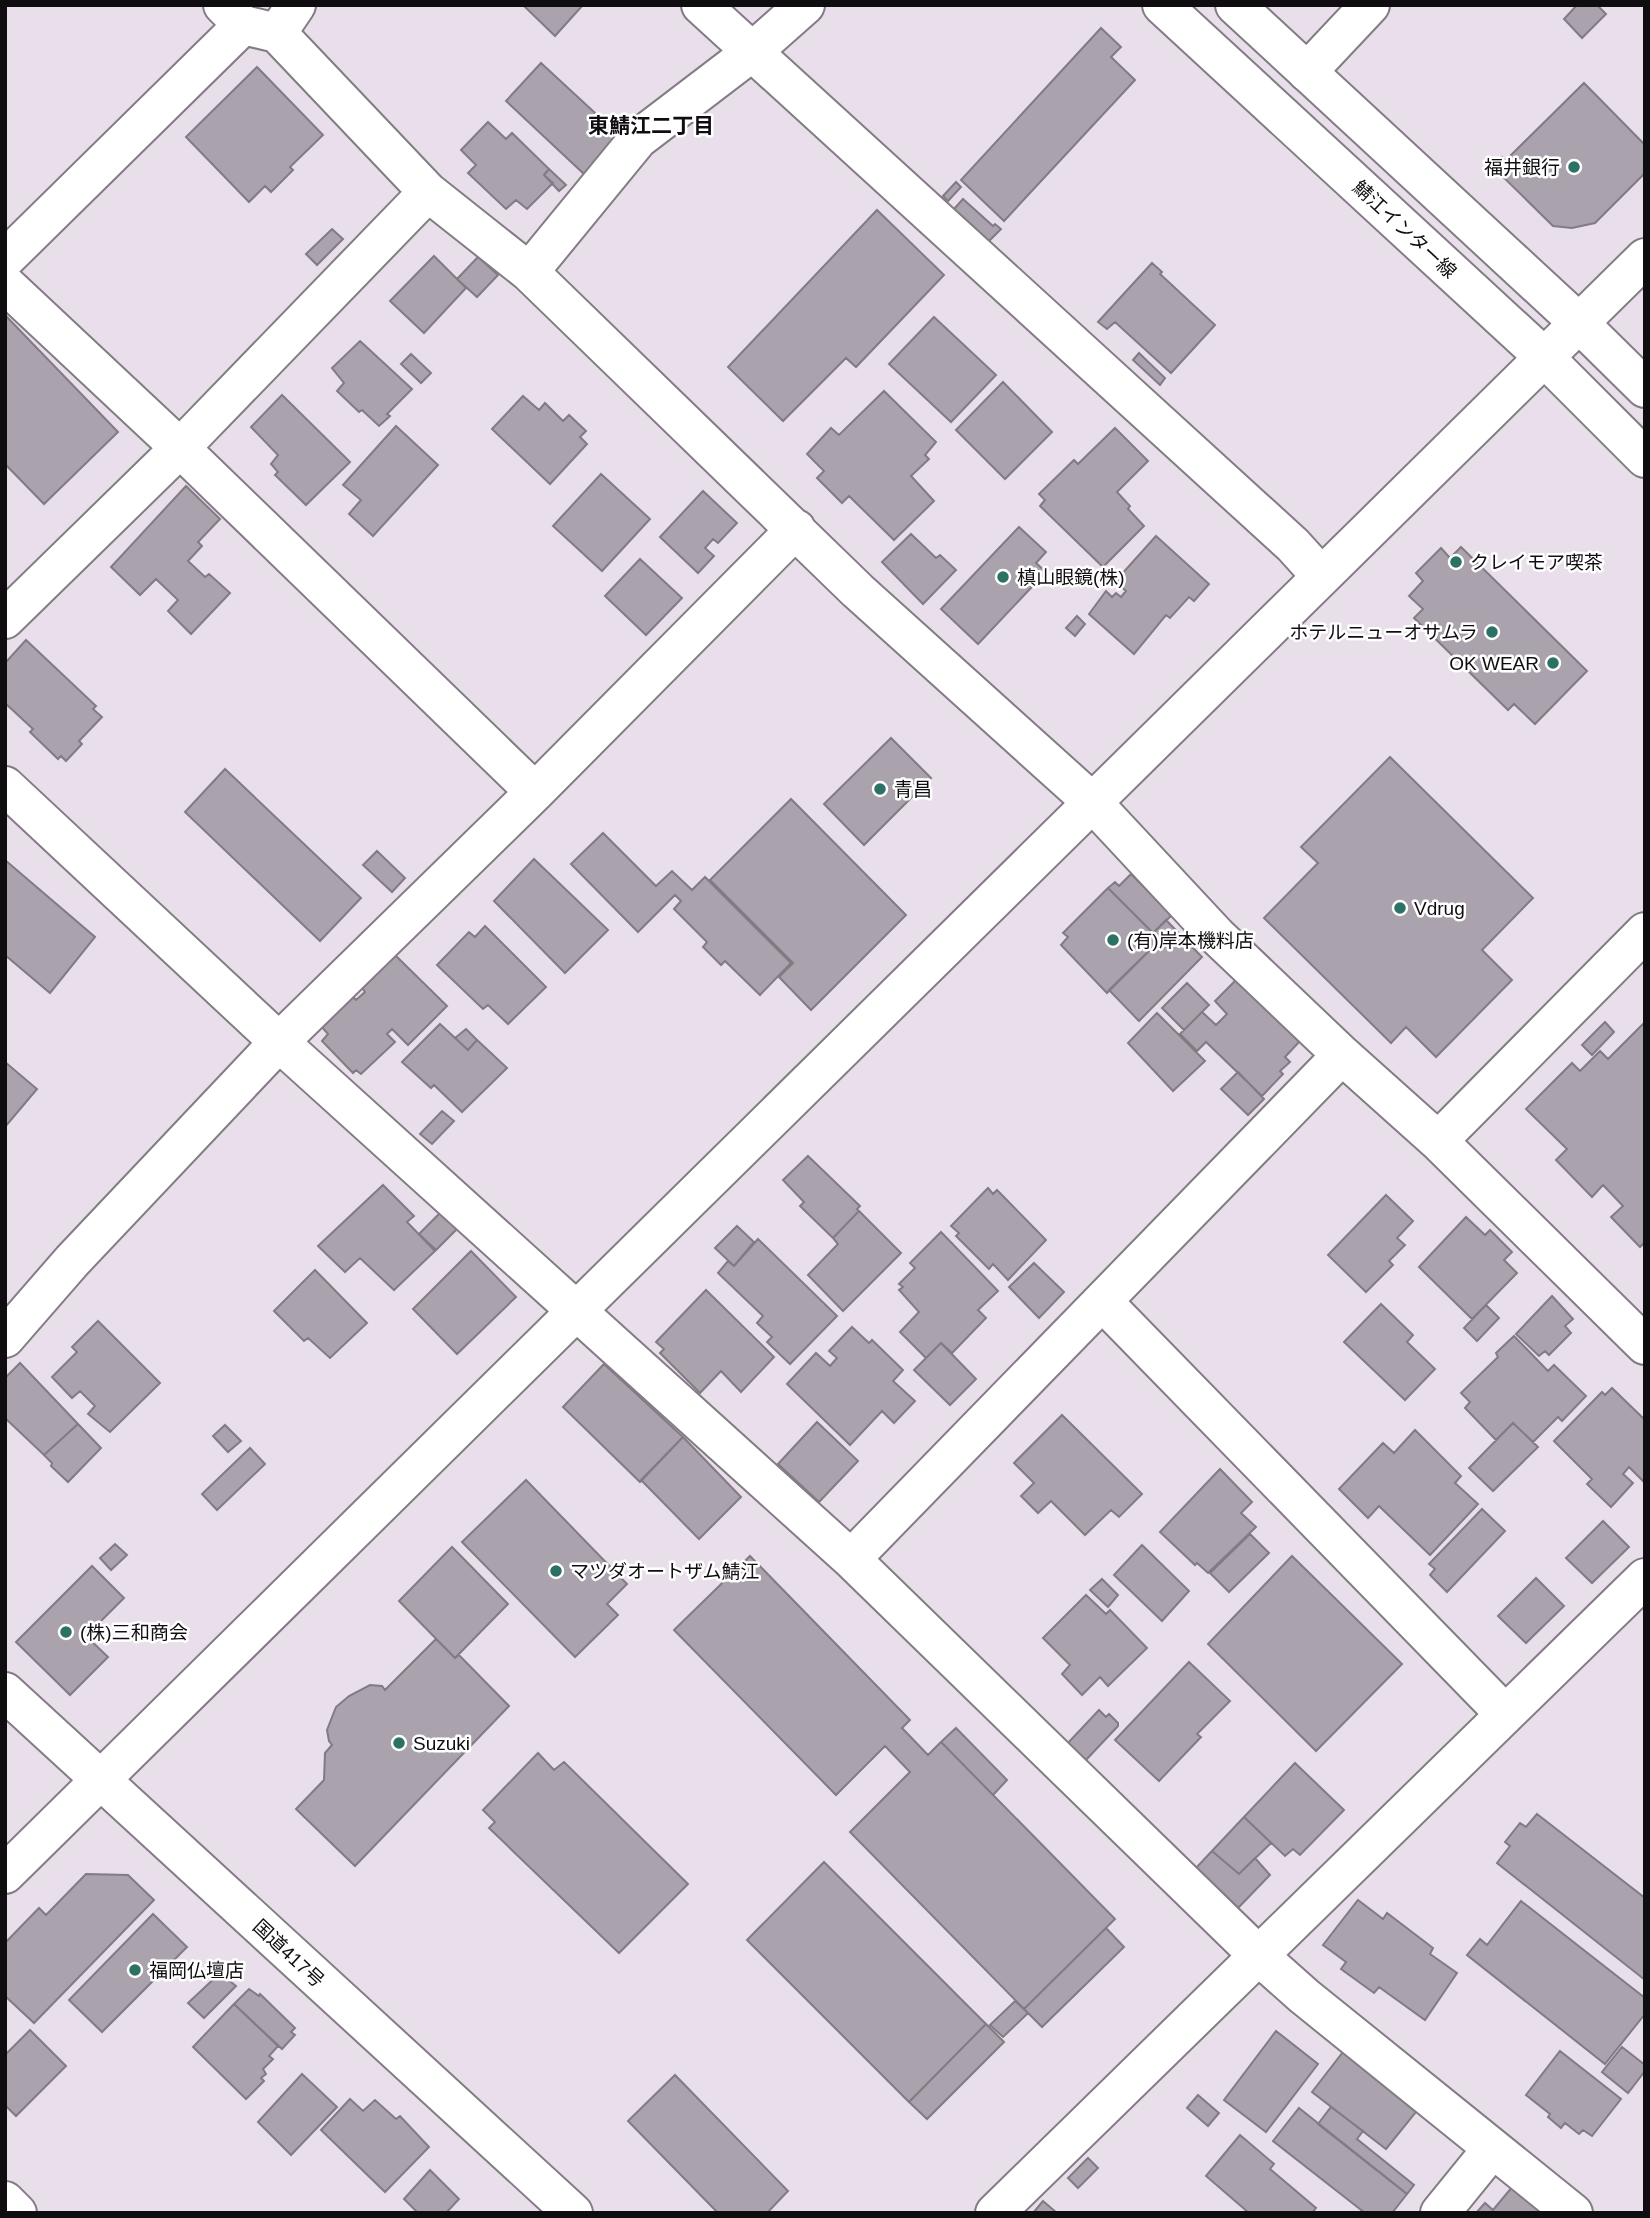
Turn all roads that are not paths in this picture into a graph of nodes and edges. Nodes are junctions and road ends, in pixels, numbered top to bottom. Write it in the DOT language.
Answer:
graph roads {
  1 [pos="701,5"];
  2 [pos="805,5"];
  3 [pos="1162,5"];
  4 [pos="1234,5"];
  5 [pos="1370,5"];
  6 [pos="260,17"];
  7 [pos="752,52"];
  8 [pos="1307,72"];
  9 [pos="428,192"];
  10 [pos="1645,258"];
  11 [pos="5,259"];
  12 [pos="529,272"];
  13 [pos="5,284"];
  14 [pos="1580,324"];
  15 [pos="1545,358"];
  16 [pos="1645,388"];
  17 [pos="180,448"];
  18 [pos="1645,458"];
  19 [pos="796,529"];
  20 [pos="1321,576"];
  21 [pos="5,619"];
  22 [pos="5,786"];
  23 [pos="535,792"];
  24 [pos="1092,802"];
  25 [pos="1645,932"];
  26 [pos="279,1042"];
  27 [pos="1342,1055"];
  28 [pos="1438,1141"];
  29 [pos="1102,1302"];
  30 [pos="578,1311"];
  31 [pos="5,1338"];
  32 [pos="1645,1345"];
  33 [pos="851,1559"];
  34 [pos="1645,1578"];
  35 [pos="5,1692"];
  36 [pos="1505,1714"];
  37 [pos="101,1779"];
  38 [pos="5,1874"];
  39 [pos="1259,1956"];
  40 [pos="1492,2149"];
  41 [pos="5,2201"];
  42 [pos="18,2213"];
  43 [pos="573,2213"];
  44 [pos="995,2213"];
  45 [pos="1440,2213"];
  46 [pos="1573,2213"];
  1 -- 7 [label="main road"];
  2 -- 7 [label="main road"];
  3 -- 15 [label="main road, 鯖江インター線"];
  4 -- 8 [label="main road"];
  5 -- 8 [label="main road"];
  6 -- 9 [label="main road"];
  6 -- 11 [label="main road"];
  7 -- 12 [label="main road"];
  7 -- 20 [label="main road"];
  8 -- 14 [label="main road"];
  9 -- 12 [label="main road"];
  9 -- 17 [label="main road"];
  10 -- 14 [label="main road"];
  12 -- 19 [label="main road"];
  13 -- 17 [label="main road"];
  14 -- 15 [label="main road"];
  14 -- 16 [label="main road"];
  15 -- 18 [label="main road, 鯖江インター線"];
  15 -- 20 [label="main road"];
  17 -- 21 [label="main road"];
  17 -- 23 [label="main road"];
  19 -- 23 [label="main road"];
  19 -- 24 [label="main road"];
  20 -- 24 [label="main road"];
  22 -- 26 [label="main road"];
  23 -- 26 [label="main road"];
  24 -- 27 [label="main road"];
  24 -- 30 [label="main road"];
  25 -- 28 [label="main road"];
  26 -- 30 [label="main road"];
  26 -- 31 [label="main road"];
  27 -- 28 [label="main road"];
  27 -- 29 [label="main road"];
  28 -- 32 [label="main road"];
  29 -- 33 [label="main road"];
  29 -- 36 [label="main road"];
  30 -- 33 [label="main road"];
  30 -- 37 [label="main road"];
  33 -- 39 [label="main road"];
  34 -- 36 [label="main road"];
  35 -- 37 [label="main road, 国道417号"];
  36 -- 39 [label="main road"];
  37 -- 38 [label="main road"];
  37 -- 43 [label="main road, 国道417号"];
  39 -- 40 [label="main road"];
  39 -- 44 [label="main road"];
  40 -- 45 [label="main road"];
  40 -- 46 [label="main road"];
  41 -- 42 [label="main road"];
}
